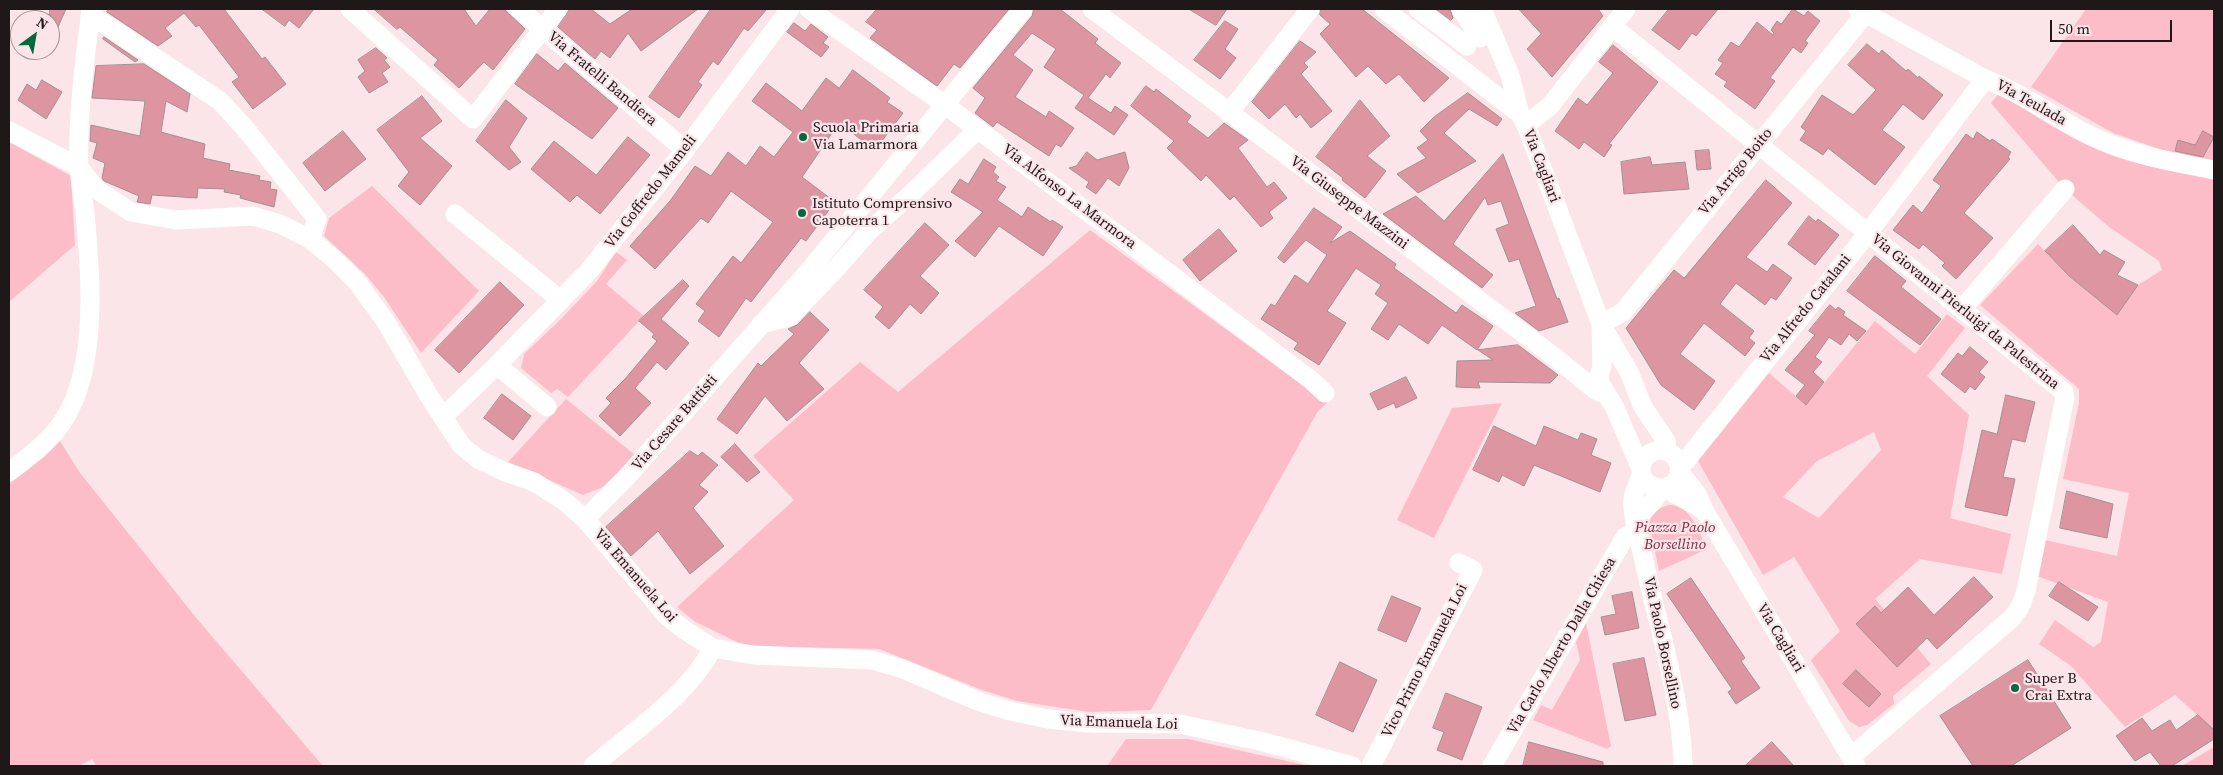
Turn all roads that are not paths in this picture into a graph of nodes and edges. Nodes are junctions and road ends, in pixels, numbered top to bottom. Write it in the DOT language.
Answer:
graph roads {
  1 [pos="350,9"];
  2 [pos="519,9"];
  3 [pos="558,9"];
  4 [pos="790,9"];
  5 [pos="809,9"];
  6 [pos="1023,9"];
  7 [pos="1092,9"];
  8 [pos="1310,9"];
  9 [pos="1384,9"];
  10 [pos="1461,9"];
  11 [pos="1482,9"];
  12 [pos="1626,9"];
  13 [pos="1423,10"];
  14 [pos="1862,11"];
  15 [pos="91,12"];
  16 [pos="1612,26"];
  17 [pos="543,29"];
  18 [pos="1479,38"];
  19 [pos="1448,58"];
  20 [pos="1985,79"];
  21 [pos="944,104"];
  22 [pos="1229,113"];
  23 [pos="1523,120"];
  24 [pos="978,130"];
  25 [pos="9,131"];
  26 [pos="1758,145"];
  27 [pos="685,150"];
  28 [pos="79,167"];
  29 [pos="2214,170"];
  30 [pos="2065,189"];
  31 [pos="455,214"];
  32 [pos="1868,233"];
  33 [pos="310,239"];
  34 [pos="808,272"];
  35 [pos="821,284"];
  36 [pos="559,302"];
  37 [pos="1962,310"];
  38 [pos="761,324"];
  39 [pos="1601,324"];
  40 [pos="1623,362"];
  41 [pos="498,364"];
  42 [pos="1602,366"];
  43 [pos="1325,393"];
  44 [pos="1607,395"];
  45 [pos="547,407"];
  46 [pos="443,417"];
  47 [pos="1624,430"];
  48 [pos="1674,461"];
  49 [pos="1641,471"];
  50 [pos="9,472"];
  51 [pos="1662,488"];
  52 [pos="1633,500"];
  53 [pos="1704,510"];
  54 [pos="585,519"];
  55 [pos="1636,525"];
  56 [pos="1459,563"];
  57 [pos="713,648"];
  58 [pos="1854,762"];
  59 [pos="593,766"];
  60 [pos="1352,766"];
  61 [pos="1371,766"];
  62 [pos="1492,766"];
  63 [pos="1684,766"];
  1 -- 17 [label="street"];
  2 -- 17 [label="street, Via Fratelli Bandiera"];
  3 -- 17 [label="street"];
  4 -- 27 [label="street, Via Goffredo Mameli"];
  5 -- 21 [label="street, Via Alfonso La Marmora"];
  6 -- 21 [label="street, Via Cesare Battisti"];
  7 -- 22 [label="street, Via Giuseppe Mazzini"];
  8 -- 22 [label="street"];
  9 -- 19 [label="street"];
  10 -- 18 [label="street"];
  11 -- 18 [label="street, Via Cagliari"];
  12 -- 16 [label="street"];
  13 -- 18 [label="street"];
  14 -- 20 [label="street, Via Teulada"];
  14 -- 26 [label="street, Via Arrigo Boito"];
  15 -- 28 [label="street"];
  15 -- 33 [label="street"];
  16 -- 23 [label="street"];
  16 -- 26 [label="street, Via Giovanni Pierluigi da Palestrina"];
  17 -- 27 [label="street, Via Fratelli Bandiera"];
  18 -- 19 [label="street"];
  18 -- 23 [label="street, Via Cagliari"];
  19 -- 23 [label="street"];
  20 -- 29 [label="street, Via Teulada"];
  20 -- 32 [label="street, Via Alfredo Catalani"];
  21 -- 24 [label="street, Via Alfonso La Marmora"];
  21 -- 34 [label="street, Via Cesare Battisti"];
  22 -- 44 [label="street, Via Giuseppe Mazzini"];
  23 -- 39 [label="street, Via Cagliari"];
  24 -- 35 [label="street"];
  24 -- 43 [label="street, Via Alfonso La Marmora"];
  25 -- 28 [label="street"];
  26 -- 32 [label="street, Via Giovanni Pierluigi da Palestrina"];
  26 -- 39 [label="street, Via Arrigo Boito"];
  27 -- 36 [label="street, Via Goffredo Mameli"];
  28 -- 33 [label="street, Via Emanuela Loi"];
  28 -- 50 [label="street"];
  30 -- 37 [label="street"];
  31 -- 36 [label="street"];
  32 -- 37 [label="street, Via Giovanni Pierluigi da Palestrina"];
  32 -- 48 [label="street, Via Alfredo Catalani"];
  33 -- 46 [label="street, Via Emanuela Loi"];
  34 -- 35 [label="street"];
  34 -- 38 [label="street, Via Cesare Battisti"];
  35 -- 38 [label="street"];
  36 -- 41 [label="street, Via Goffredo Mameli"];
  37 -- 58 [label="street, Via Giovanni Pierluigi da Palestrina"];
  38 -- 54 [label="street, Via Cesare Battisti"];
  39 -- 40 [label="street, Via Cagliari"];
  39 -- 42 [label="street, Via Cagliari"];
  40 -- 42 [label="street"];
  40 -- 48 [label="street, Via Cagliari"];
  41 -- 45 [label="street"];
  41 -- 46 [label="street, Via Goffredo Mameli"];
  42 -- 44 [label="street, Via Cagliari"];
  44 -- 47 [label="street, Via Cagliari"];
  46 -- 54 [label="street, Via Emanuela Loi"];
  47 -- 49 [label="street, Via Cagliari"];
  47 -- 52 [label="street"];
  48 -- 49 [label="street"];
  48 -- 51 [label="street"];
  48 -- 53 [label="street, Via Cagliari"];
  49 -- 51 [label="street"];
  49 -- 52 [label="street, Via Paolo Borsellino"];
  51 -- 53 [label="street"];
  51 -- 55 [label="street"];
  52 -- 55 [label="street, Via Paolo Borsellino"];
  53 -- 58 [label="street, Via Cagliari"];
  54 -- 57 [label="street, Via Emanuela Loi"];
  55 -- 62 [label="street, Via Carlo Alberto Dalla Chiesa"];
  55 -- 63 [label="street, Via Paolo Borsellino"];
  56 -- 61 [label="street, Vico Primo Emanuela Loi"];
  57 -- 59 [label="street"];
  57 -- 60 [label="street, Via Emanuela Loi"];
}
